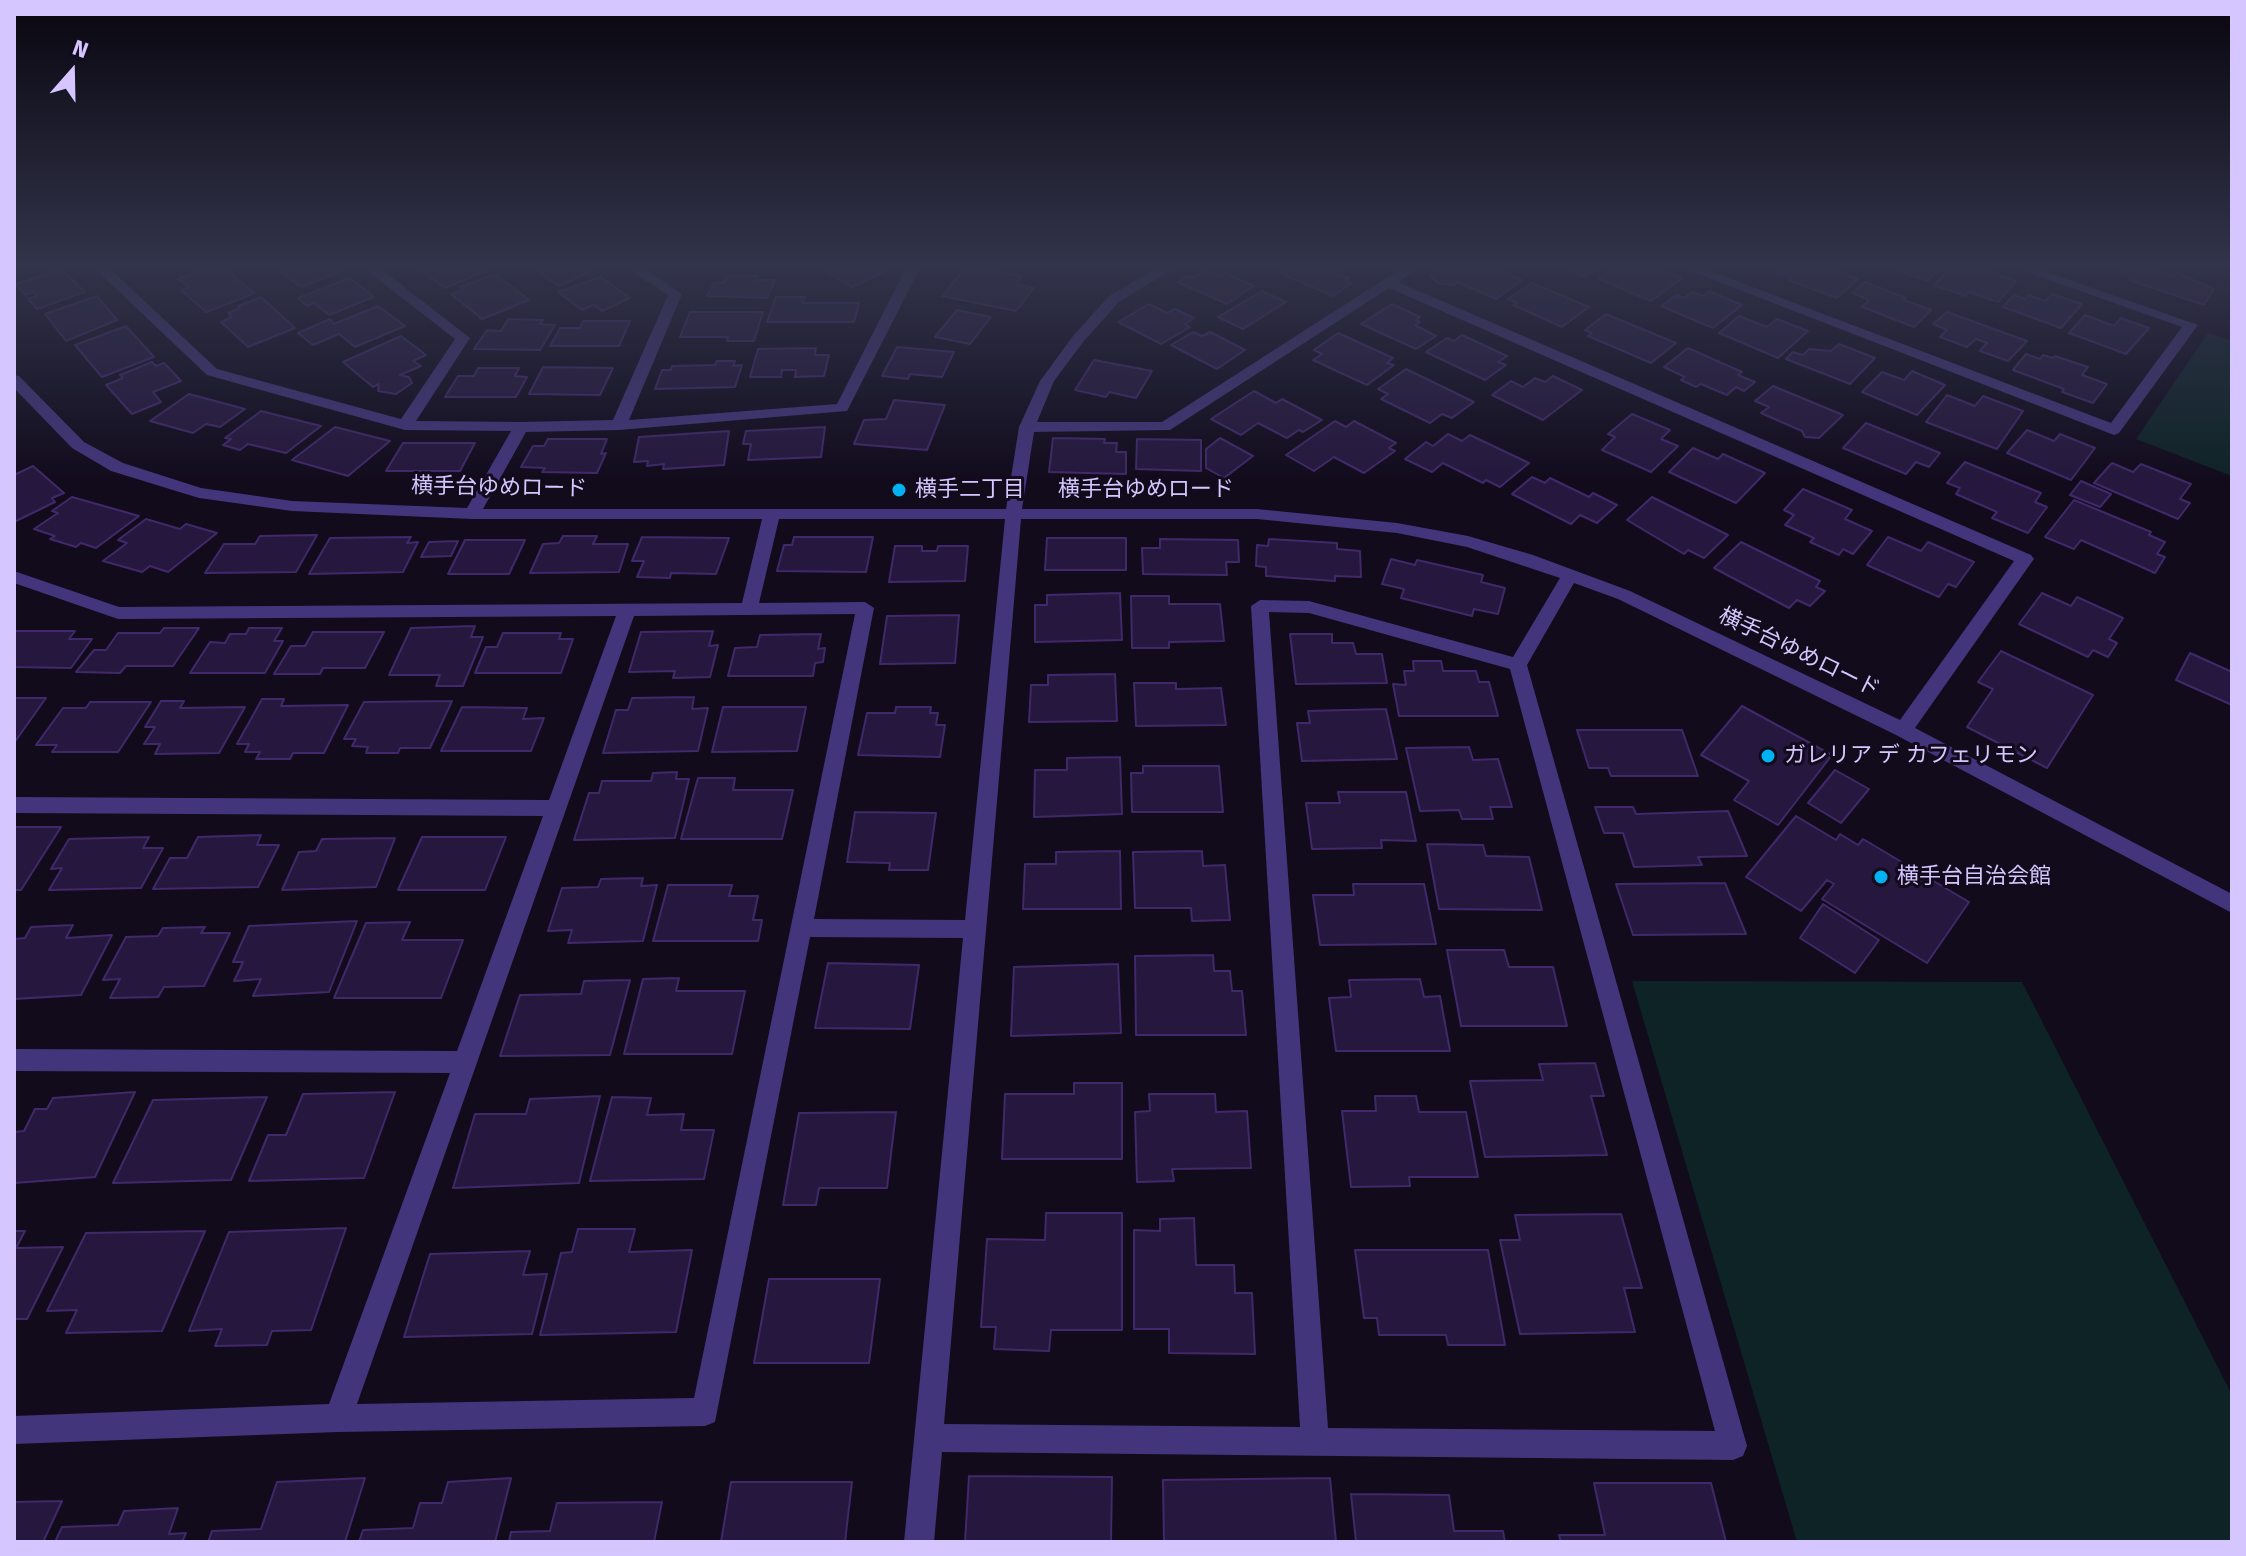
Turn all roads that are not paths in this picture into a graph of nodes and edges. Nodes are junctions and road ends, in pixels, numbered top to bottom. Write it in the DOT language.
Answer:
graph roads {
  1 [pos="176,339"];
  2 [pos="463,339"];
  3 [pos="656,339"];
  4 [pos="877,339"];
  5 [pos="1078,339"];
  6 [pos="1302,339"];
  7 [pos="1516,339"];
  8 [pos="1875,339"];
  9 [pos="2181,339"];
  10 [pos="14,379"];
  11 [pos="405,425"];
  12 [pos="619,425"];
  13 [pos="521,427"];
  14 [pos="1027,427"];
  15 [pos="1014,513"];
  16 [pos="472,514"];
  17 [pos="772,514"];
  18 [pos="1571,574"];
  19 [pos="14,577"];
  20 [pos="749,609"];
  21 [pos="627,610"];
  22 [pos="1518,665"];
  23 [pos="1903,730"];
  24 [pos="14,805"];
  25 [pos="557,808"];
  26 [pos="2232,904"];
  27 [pos="801,928"];
  28 [pos="975,929"];
  29 [pos="14,1060"];
  30 [pos="466,1062"];
  31 [pos="338,1418"];
  32 [pos="14,1430"];
  33 [pos="927,1438"];
  34 [pos="1315,1442"];
  35 [pos="919,1542"];
  1 -- 11 [label="street"];
  2 -- 11 [label="street"];
  3 -- 12 [label="street"];
  4 -- 12 [label="street"];
  5 -- 14 [label="street"];
  6 -- 14 [label="street"];
  7 -- 23 [label="street"];
  8 -- 9 [label="street"];
  10 -- 16 [label="street, 横手台ゆめロード"];
  11 -- 13 [label="street"];
  12 -- 13 [label="street"];
  13 -- 16 [label="street"];
  14 -- 15 [label="street"];
  15 -- 17 [label="street, 横手台ゆめロード"];
  15 -- 18 [label="street, 横手台ゆめロード"];
  15 -- 28 [label="street"];
  16 -- 17 [label="street, 横手台ゆめロード"];
  17 -- 20 [label="street"];
  18 -- 22 [label="street"];
  18 -- 23 [label="street, 横手台ゆめロード"];
  19 -- 21 [label="street"];
  20 -- 21 [label="street"];
  20 -- 27 [label="street"];
  21 -- 25 [label="street"];
  22 -- 34 [label="street"];
  22 -- 34 [label="street"];
  23 -- 26 [label="street, 横手台ゆめロード"];
  24 -- 25 [label="street"];
  25 -- 30 [label="street"];
  27 -- 28 [label="street"];
  27 -- 31 [label="street"];
  28 -- 33 [label="street"];
  29 -- 30 [label="street"];
  30 -- 31 [label="street"];
  31 -- 32 [label="street"];
  33 -- 34 [label="street"];
  33 -- 35 [label="street"];
}
